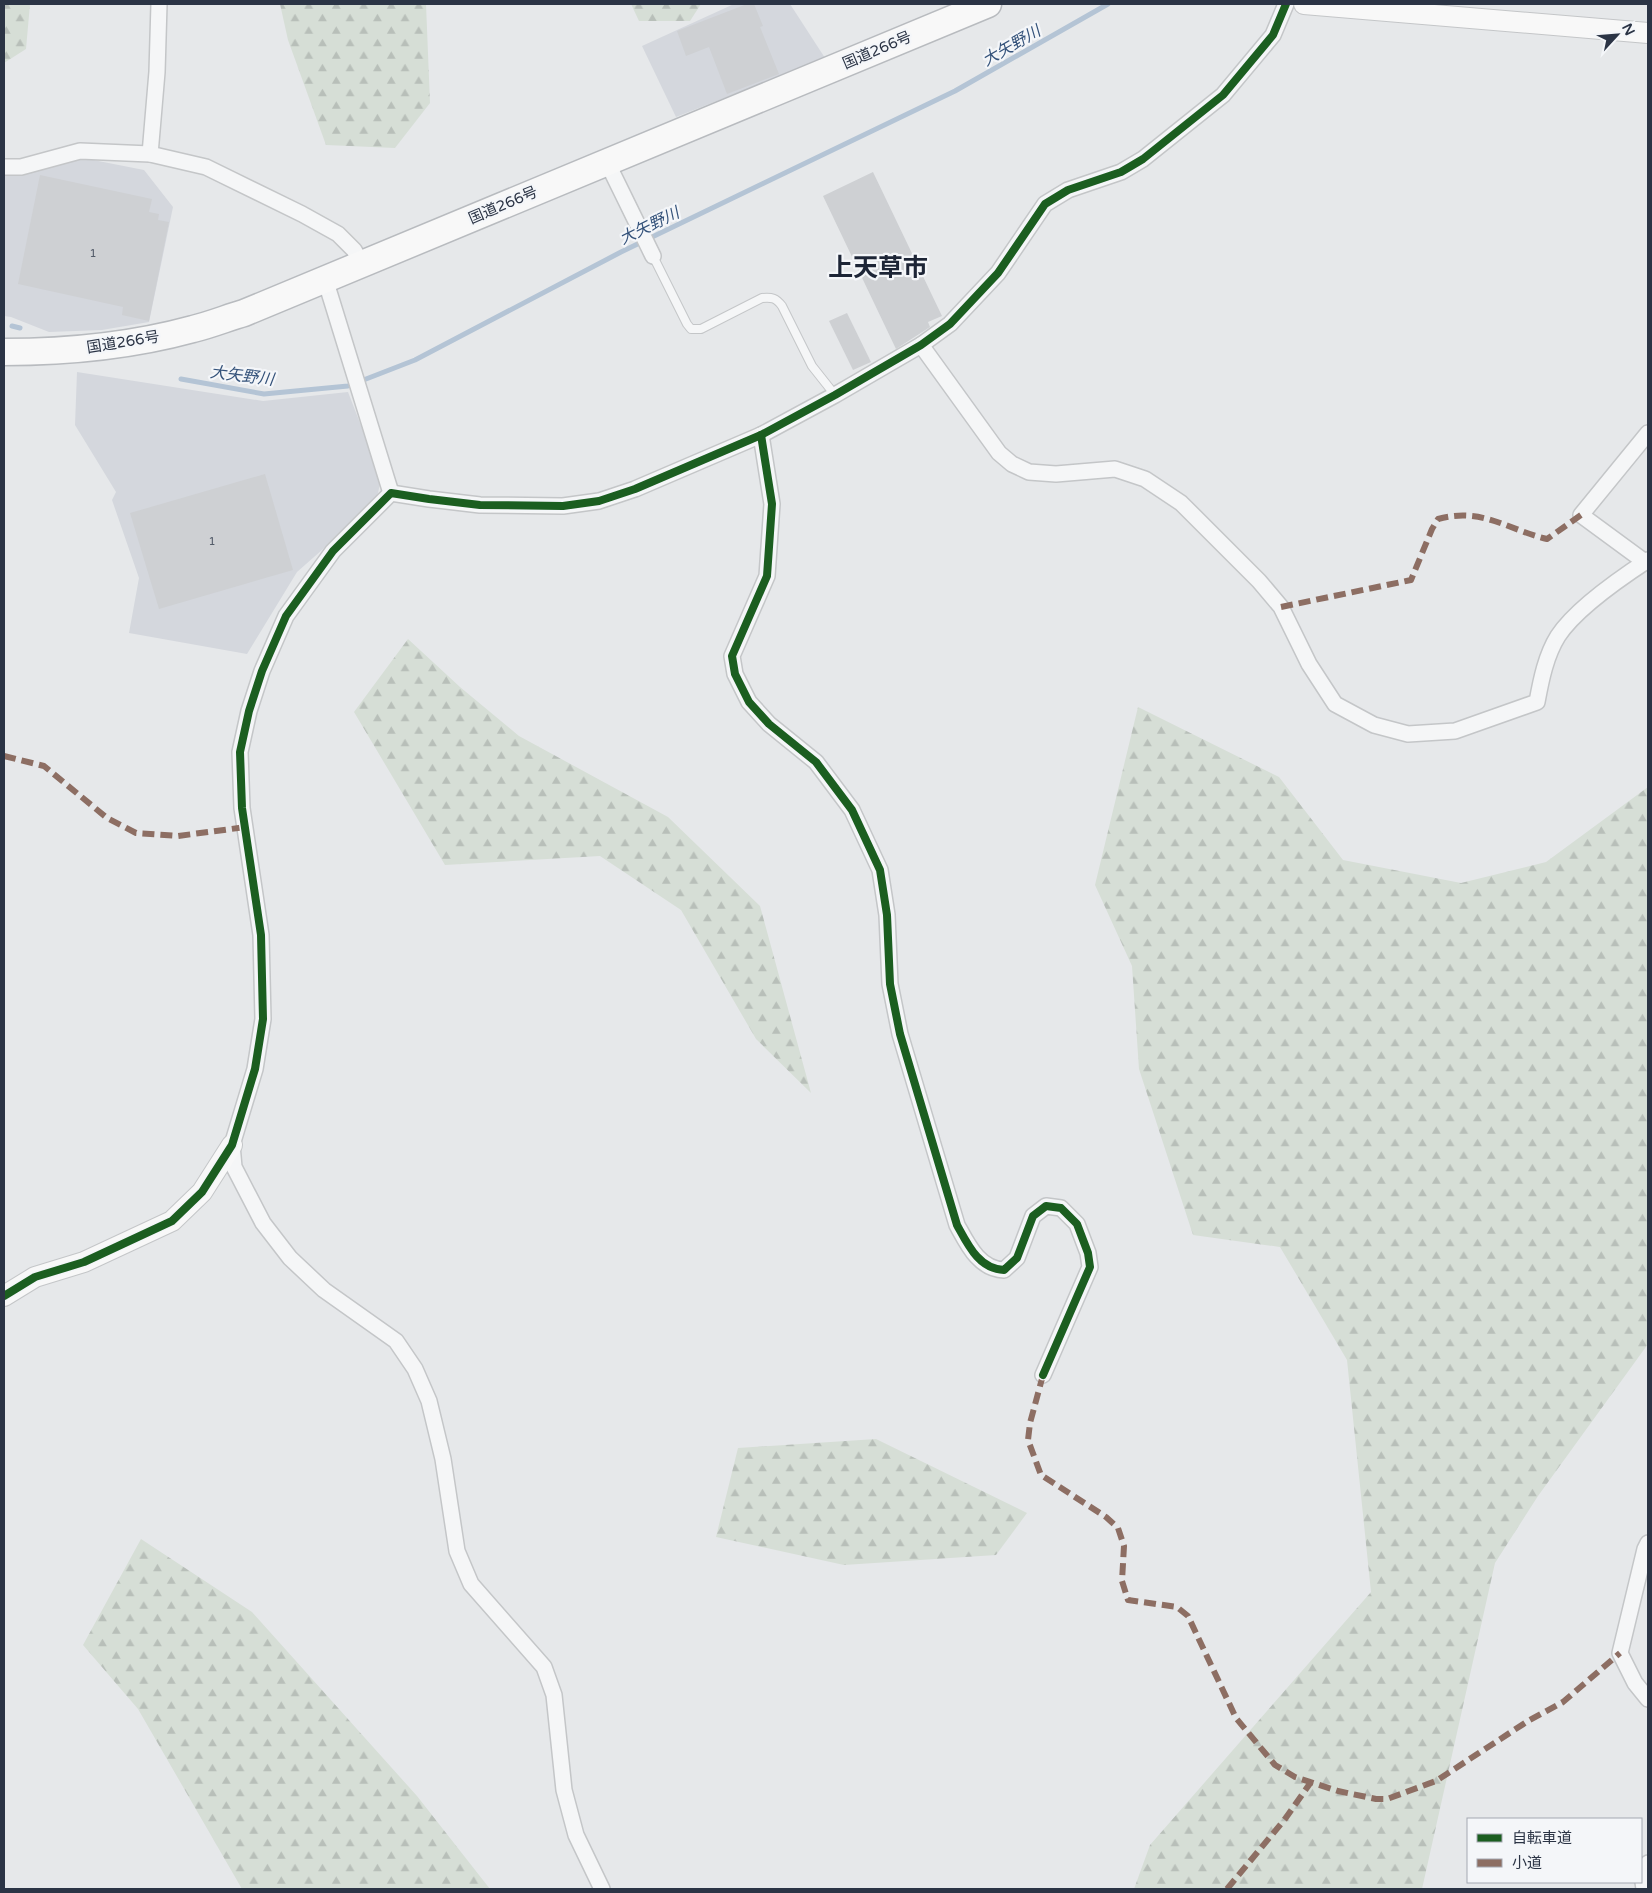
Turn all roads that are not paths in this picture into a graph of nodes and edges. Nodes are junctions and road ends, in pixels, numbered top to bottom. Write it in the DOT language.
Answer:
graph roads {
  1 [pos="159,4"];
  2 [pos="988,4"];
  3 [pos="1286,4"];
  4 [pos="1304,4"];
  5 [pos="1416,8"];
  6 [pos="1648,33"];
  7 [pos="150,154"];
  8 [pos="607,162"];
  9 [pos="4,167"];
  10 [pos="652,256"];
  11 [pos="362,264"];
  12 [pos="325,279"];
  13 [pos="921,345"];
  14 [pos="4,352"];
  15 [pos="836,395"];
  16 [pos="1648,432"];
  17 [pos="761,435"];
  18 [pos="391,493"];
  19 [pos="1647,561"];
  20 [pos="232,1145"];
  21 [pos="4,1296"];
  22 [pos="1043,1375"];
  23 [pos="1648,1543"];
  24 [pos="1644,1570"];
  25 [pos="1648,1699"];
  26 [pos="1648,1863"];
  27 [pos="602,1889"];
  28 [pos="1644,1889"];
  1 -- 7 [label="street"];
  2 -- 8 [label="highway, 国道266号"];
  3 -- 13 [label="street"];
  4 -- 5 [label="street"];
  5 -- 6 [label="street"];
  7 -- 9 [label="street"];
  7 -- 11 [label="street"];
  8 -- 10 [label="street"];
  8 -- 11 [label="highway, 国道266号"];
  10 -- 15 [label="lane"];
  11 -- 12 [label="highway, 国道266号"];
  12 -- 14 [label="highway, 国道266号"];
  12 -- 18 [label="street"];
  13 -- 15 [label="street"];
  13 -- 19 [label="street"];
  15 -- 17 [label="street"];
  16 -- 19 [label="street"];
  17 -- 18 [label="street"];
  17 -- 22 [label="street"];
  18 -- 20 [label="street"];
  20 -- 21 [label="street"];
  20 -- 27 [label="street"];
  23 -- 24 [label="street"];
  24 -- 25 [label="street"];
  26 -- 28 [label="street"];
}
